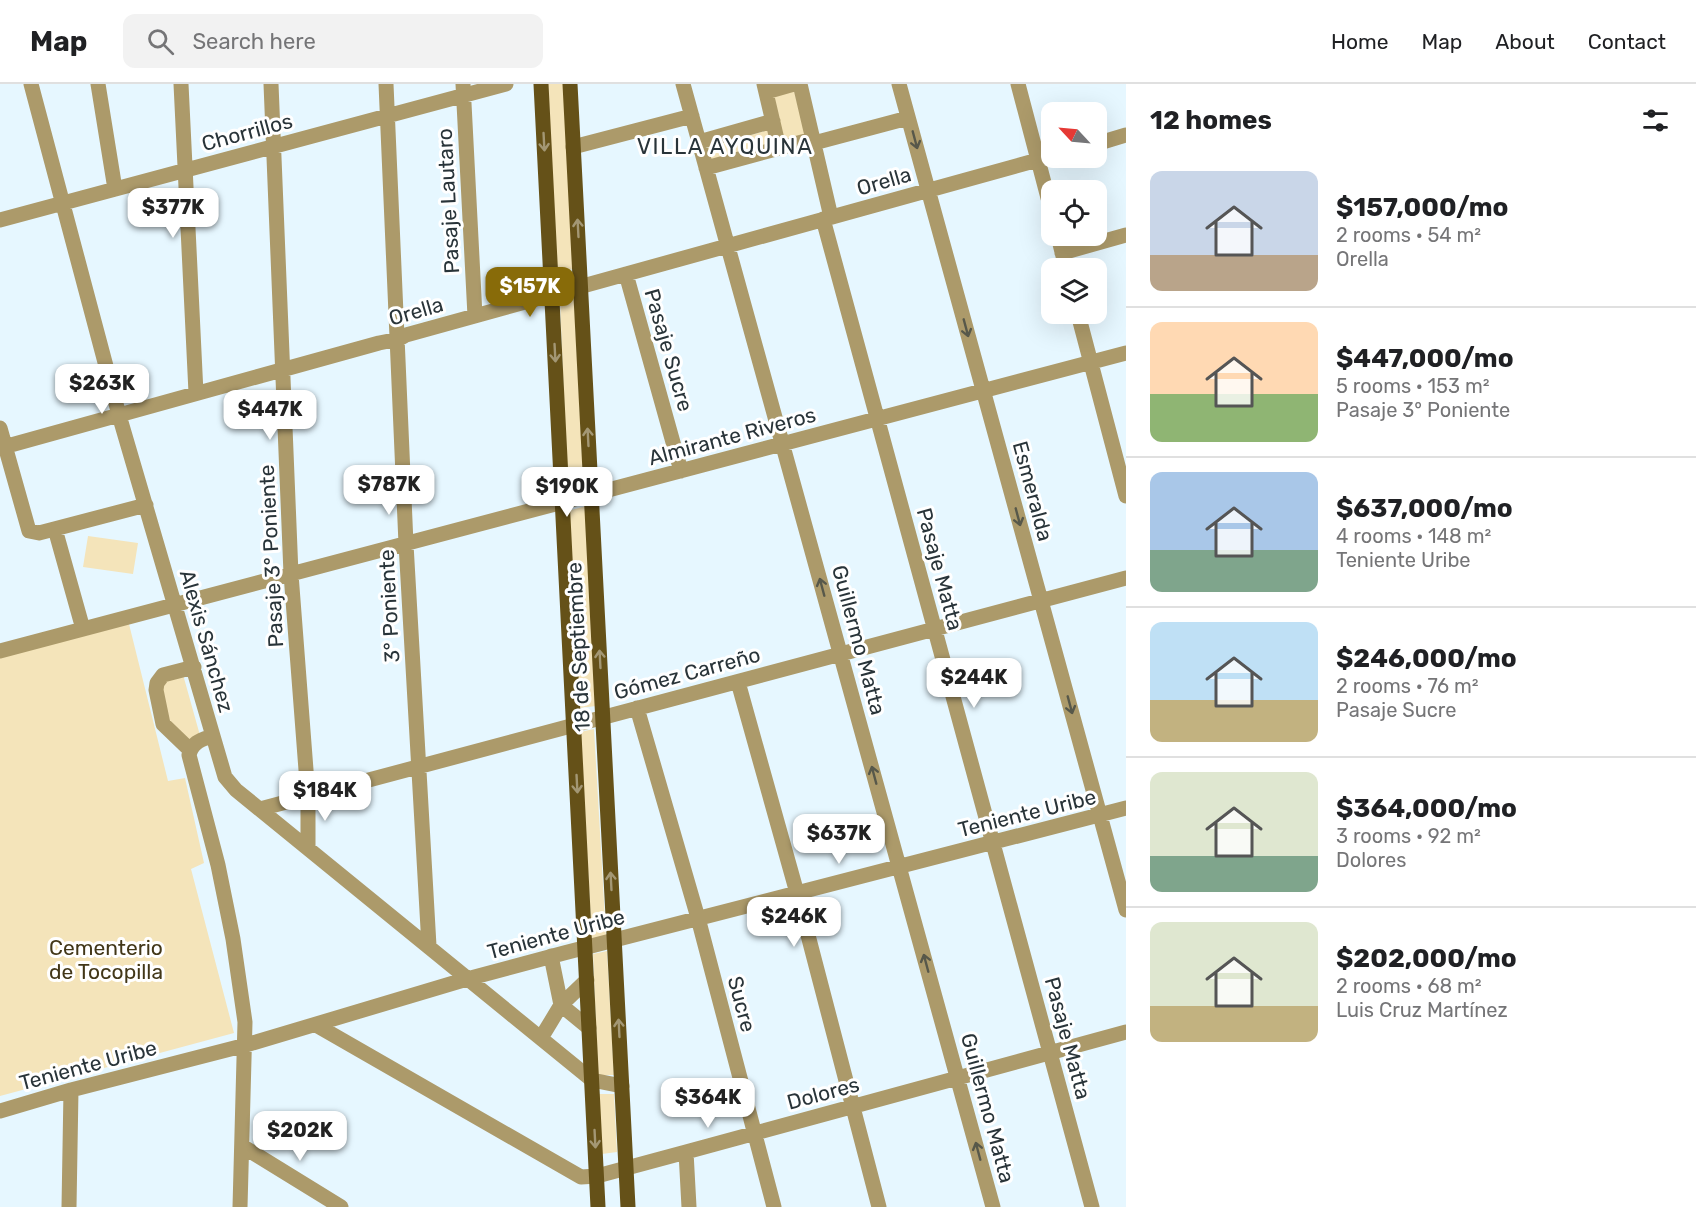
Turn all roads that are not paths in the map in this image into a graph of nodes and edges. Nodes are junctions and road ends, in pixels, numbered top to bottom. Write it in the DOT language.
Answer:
graph roads {
  1 [pos="31,84"];
  2 [pos="98,84"];
  3 [pos="181,84"];
  4 [pos="271,84"];
  5 [pos="386,84"];
  6 [pos="506,84"];
  7 [pos="541,84"];
  8 [pos="570,84"];
  9 [pos="683,84"];
  10 [pos="794,84"];
  11 [pos="800,84"];
  12 [pos="899,84"];
  13 [pos="1018,84"];
  14 [pos="765,88"];
  15 [pos="464,90"];
  16 [pos="388,116"];
  17 [pos="692,116"];
  18 [pos="908,118"];
  19 [pos="773,121"];
  20 [pos="1126,135"];
  21 [pos="813,141"];
  22 [pos="1107,141"];
  23 [pos="699,142"];
  24 [pos="273,147"];
  25 [pos="573,147"];
  26 [pos="1041,147"];
  27 [pos="779,148"];
  28 [pos="1041,159"];
  29 [pos="706,168"];
  30 [pos="186,170"];
  31 [pos="115,189"];
  32 [pos="928,190"];
  33 [pos="63,203"];
  34 [pos="827,218"];
  35 [pos="0,220"];
  36 [pos="1126,235"];
  37 [pos="728,246"];
  38 [pos="1060,246"];
  39 [pos="1062,252"];
  40 [pos="1064,258"];
  41 [pos="626,274"];
  42 [pos="581,287"];
  43 [pos="552,294"];
  44 [pos="475,316"];
  45 [pos="1081,324"];
  46 [pos="399,339"];
  47 [pos="1126,353"];
  48 [pos="1091,362"];
  49 [pos="283,369"];
  50 [pos="983,391"];
  51 [pos="196,393"];
  52 [pos="119,415"];
  53 [pos="878,419"];
  54 [pos="0,428"];
  55 [pos="783,444"];
  56 [pos="2,447"];
  57 [pos="681,471"];
  58 [pos="1124,478"];
  59 [pos="590,495"];
  60 [pos="1126,496"];
  61 [pos="562,503"];
  62 [pos="146,505"];
  63 [pos="55,530"];
  64 [pos="406,544"];
  65 [pos="291,574"];
  66 [pos="1126,578"];
  67 [pos="1041,601"];
  68 [pos="176,605"];
  69 [pos="83,629"];
  70 [pos="935,629"];
  71 [pos="0,651"];
  72 [pos="841,654"];
  73 [pos="194,667"];
  74 [pos="738,681"];
  75 [pos="637,708"];
  76 [pos="603,718"];
  77 [pos="574,725"];
  78 [pos="212,736"];
  79 [pos="190,750"];
  80 [pos="420,766"];
  81 [pos="308,796"];
  82 [pos="1126,808"];
  83 [pos="260,809"];
  84 [pos="1100,816"];
  85 [pos="993,843"];
  86 [pos="308,847"];
  87 [pos="899,867"];
  88 [pos="797,893"];
  89 [pos="1126,910"];
  90 [pos="698,918"];
  91 [pos="614,940"];
  92 [pos="429,946"];
  93 [pos="585,947"];
  94 [pos="551,956"];
  95 [pos="467,979"];
  96 [pos="587,980"];
  97 [pos="561,1005"];
  98 [pos="316,1025"];
  99 [pos="589,1028"];
  100 [pos="1126,1032"];
  101 [pos="541,1038"];
  102 [pos="246,1045"];
  103 [pos="1050,1054"];
  104 [pos="958,1078"];
  105 [pos="592,1080"];
  106 [pos="622,1086"];
  107 [pos="71,1090"];
  108 [pos="852,1107"];
  109 [pos="0,1111"];
  110 [pos="753,1133"];
  111 [pos="242,1146"];
  112 [pos="686,1152"];
  113 [pos="626,1167"];
  114 [pos="597,1176"];
  115 [pos="69,1207"];
  116 [pos="240,1207"];
  117 [pos="341,1207"];
  118 [pos="598,1207"];
  119 [pos="628,1207"];
  120 [pos="689,1207"];
  121 [pos="774,1207"];
  122 [pos="879,1207"];
  123 [pos="993,1207"];
  124 [pos="1092,1207"];
  1 -- 33 [label="street, Alexis Sánchez"];
  2 -- 31 [label="street"];
  3 -- 30 [label="street"];
  4 -- 24 [label="street, Pasaje 3° Poniente"];
  5 -- 16 [label="street, 3° Poniente"];
  6 -- 15 [label="street, Chorrillos"];
  7 -- 43 [label="main road, 18 de Septiembre, one-way"];
  8 -- 25 [label="main road, 18 de Septiembre"];
  9 -- 17 [label="street, Guillermo Matta"];
  10 -- 14 [label="street"];
  11 -- 21 [label="street, Pasaje Matta"];
  12 -- 18 [label="street, Esmeralda"];
  13 -- 26 [label="street"];
  14 -- 19 [label="street"];
  15 -- 16 [label="street, Chorrillos"];
  15 -- 44 [label="street, Pasaje Lautaro"];
  16 -- 24 [label="street, Chorrillos"];
  16 -- 46 [label="street, 3° Poniente"];
  17 -- 23 [label="street, Guillermo Matta"];
  17 -- 25 [label="street"];
  18 -- 21 [label="street"];
  18 -- 32 [label="street, Esmeralda, one-way"];
  19 -- 23 [label="street"];
  19 -- 27 [label="street"];
  20 -- 22 [label="street"];
  21 -- 27 [label="street"];
  21 -- 34 [label="street, Pasaje Matta"];
  23 -- 29 [label="street, Guillermo Matta"];
  24 -- 30 [label="street, Chorrillos"];
  24 -- 49 [label="street, Pasaje 3° Poniente"];
  42 -- 25 [label="main road, 18 de Septiembre, one-way"];
  27 -- 29 [label="street"];
  28 -- 32 [label="street, Orella"];
  29 -- 37 [label="street, Guillermo Matta"];
  30 -- 31 [label="street, Chorrillos"];
  30 -- 51 [label="street"];
  31 -- 33 [label="street, Chorrillos"];
  32 -- 34 [label="street, Orella"];
  32 -- 50 [label="street, Esmeralda, one-way"];
  33 -- 35 [label="street, Chorrillos"];
  33 -- 52 [label="street, Alexis Sánchez"];
  34 -- 37 [label="street, Orella"];
  34 -- 53 [label="street, Pasaje Matta"];
  36 -- 39 [label="street"];
  37 -- 41 [label="street, Orella"];
  37 -- 55 [label="street, Guillermo Matta"];
  38 -- 39 [label="street"];
  39 -- 40 [label="street"];
  41 -- 42 [label="street, Orella"];
  41 -- 57 [label="street, Pasaje Sucre"];
  42 -- 43 [label="street, Orella"];
  59 -- 42 [label="main road, 18 de Septiembre, one-way"];
  43 -- 44 [label="street, Orella"];
  43 -- 61 [label="main road, 18 de Septiembre, one-way"];
  44 -- 46 [label="street, Orella"];
  45 -- 48 [label="street"];
  46 -- 49 [label="street, Orella"];
  46 -- 64 [label="street, 3° Poniente"];
  47 -- 48 [label="street, Almirante Riveros"];
  48 -- 50 [label="street, Almirante Riveros"];
  48 -- 58 [label="street"];
  49 -- 51 [label="street, Orella"];
  49 -- 65 [label="street, Pasaje 3° Poniente"];
  50 -- 53 [label="street, Almirante Riveros"];
  50 -- 67 [label="street, Esmeralda, one-way"];
  51 -- 52 [label="street, Orella"];
  52 -- 56 [label="street, Orella"];
  52 -- 62 [label="street, Alexis Sánchez"];
  53 -- 55 [label="street, Almirante Riveros"];
  53 -- 70 [label="street, Pasaje Matta"];
  54 -- 56 [label="street"];
  55 -- 57 [label="street, Almirante Riveros"];
  72 -- 55 [label="street, Guillermo Matta, one-way"];
  56 -- 63 [label="street"];
  57 -- 59 [label="street, Almirante Riveros"];
  58 -- 60 [label="street"];
  59 -- 61 [label="street, Almirante Riveros"];
  76 -- 59 [label="main road, 18 de Septiembre, one-way"];
  61 -- 64 [label="street, Almirante Riveros"];
  61 -- 77 [label="main road, 18 de Septiembre"];
  62 -- 63 [label="street"];
  62 -- 68 [label="street, Alexis Sánchez"];
  63 -- 69 [label="street"];
  64 -- 65 [label="street, Almirante Riveros"];
  64 -- 80 [label="street, 3° Poniente"];
  65 -- 68 [label="street, Almirante Riveros"];
  65 -- 81 [label="street, Pasaje 3° Poniente"];
  66 -- 67 [label="street, Gómez Carreño"];
  67 -- 70 [label="street, Gómez Carreño"];
  67 -- 84 [label="street, Esmeralda, one-way"];
  68 -- 69 [label="street, Almirante Riveros"];
  68 -- 73 [label="street, Alexis Sánchez"];
  69 -- 71 [label="street, Almirante Riveros"];
  70 -- 72 [label="street, Gómez Carreño"];
  70 -- 85 [label="street, Pasaje Matta"];
  72 -- 74 [label="street, Gómez Carreño"];
  87 -- 72 [label="street, Guillermo Matta, one-way"];
  73 -- 78 [label="street, Alexis Sánchez"];
  73 -- 79 [label="street"];
  74 -- 75 [label="street, Gómez Carreño"];
  74 -- 88 [label="street"];
  75 -- 76 [label="street, Gómez Carreño"];
  75 -- 90 [label="street, Sucre"];
  76 -- 77 [label="street, Gómez Carreño"];
  91 -- 76 [label="main road, 18 de Septiembre, one-way"];
  77 -- 80 [label="street, Gómez Carreño"];
  77 -- 93 [label="main road, 18 de Septiembre, one-way"];
  78 -- 79 [label="street, Alexis Sánchez"];
  78 -- 83 [label="street"];
  79 -- 102 [label="street"];
  80 -- 81 [label="street, Gómez Carreño"];
  80 -- 92 [label="street, 3° Poniente"];
  81 -- 83 [label="street, Gómez Carreño"];
  81 -- 86 [label="street, Pasaje 3° Poniente"];
  82 -- 84 [label="street, Teniente Uribe"];
  83 -- 86 [label="street"];
  84 -- 85 [label="street, Teniente Uribe"];
  84 -- 89 [label="street, Esmeralda"];
  85 -- 87 [label="street, Teniente Uribe"];
  85 -- 103 [label="street, Pasaje Matta"];
  86 -- 92 [label="street"];
  87 -- 88 [label="street, Teniente Uribe"];
  104 -- 87 [label="street, Guillermo Matta, one-way"];
  88 -- 90 [label="street, Teniente Uribe"];
  88 -- 108 [label="street"];
  90 -- 91 [label="street, Teniente Uribe"];
  90 -- 110 [label="street, Sucre"];
  91 -- 93 [label="street, Teniente Uribe"];
  106 -- 91 [label="main road, 18 de Septiembre, one-way"];
  92 -- 95 [label="street"];
  93 -- 94 [label="street, Teniente Uribe"];
  93 -- 96 [label="main road, 18 de Septiembre"];
  94 -- 95 [label="street, Teniente Uribe"];
  94 -- 97 [label="street"];
  95 -- 98 [label="street, Teniente Uribe"];
  95 -- 101 [label="street"];
  96 -- 97 [label="street"];
  96 -- 99 [label="main road, 18 de Septiembre"];
  97 -- 99 [label="street"];
  97 -- 101 [label="street"];
  98 -- 102 [label="street, Teniente Uribe"];
  98 -- 114 [label="street"];
  99 -- 105 [label="main road, 18 de Septiembre"];
  100 -- 103 [label="street, Dolores"];
  101 -- 105 [label="street"];
  102 -- 107 [label="street, Teniente Uribe"];
  102 -- 111 [label="street"];
  103 -- 104 [label="street, Dolores"];
  103 -- 124 [label="street, Pasaje Matta"];
  104 -- 108 [label="street, Dolores"];
  123 -- 104 [label="street, Guillermo Matta, one-way"];
  105 -- 106 [label="street"];
  105 -- 114 [label="main road, 18 de Septiembre, one-way"];
  106 -- 113 [label="main road, 18 de Septiembre"];
  107 -- 109 [label="street, Teniente Uribe"];
  107 -- 115 [label="street"];
  108 -- 110 [label="street, Dolores"];
  108 -- 122 [label="street"];
  110 -- 112 [label="street, Dolores"];
  110 -- 121 [label="street, Sucre"];
  111 -- 116 [label="street"];
  111 -- 117 [label="street"];
  112 -- 113 [label="street, Dolores"];
  112 -- 120 [label="street"];
  113 -- 114 [label="street, Dolores"];
  113 -- 119 [label="main road, 18 de Septiembre"];
  114 -- 118 [label="main road, 18 de Septiembre"];
}
